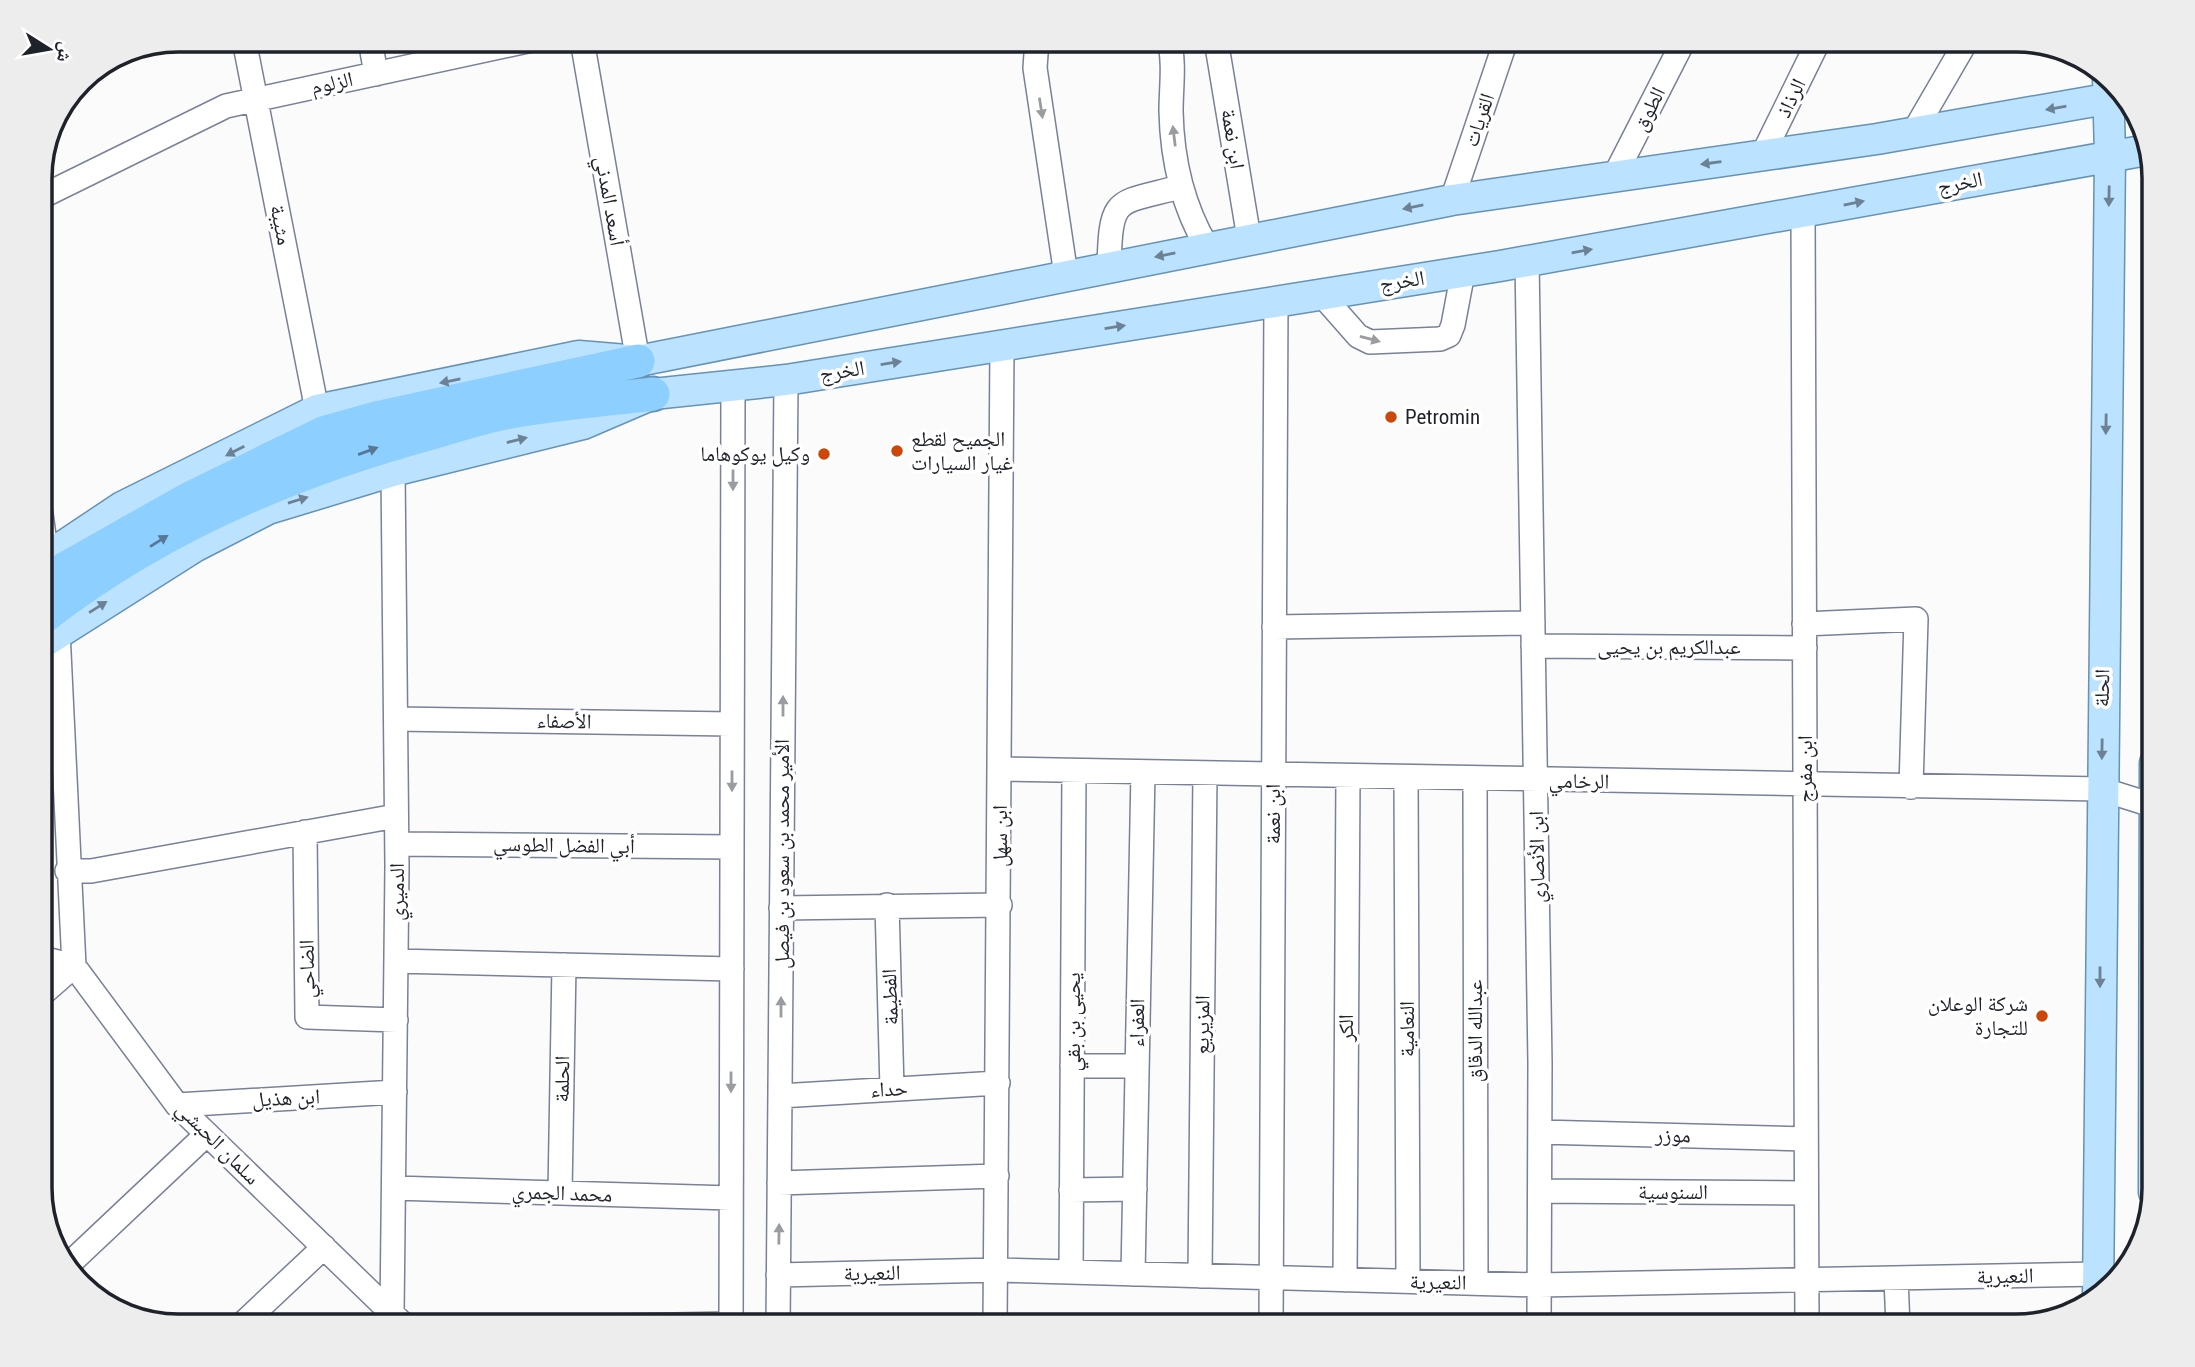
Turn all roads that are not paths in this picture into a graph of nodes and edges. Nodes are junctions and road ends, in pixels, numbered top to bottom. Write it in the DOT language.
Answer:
graph roads {
  1 [pos="1171,52"];
  2 [pos="1218,52"];
  3 [pos="1502,52"];
  4 [pos="1678,52"];
  5 [pos="1813,52"];
  6 [pos="1960,52"];
  7 [pos="247,53"];
  8 [pos="372,53"];
  9 [pos="453,53"];
  10 [pos="584,53"];
  11 [pos="1036,53"];
  12 [pos="376,74"];
  13 [pos="2108,92"];
  14 [pos="2113,98"];
  15 [pos="256,99"];
  16 [pos="1913,133"];
  17 [pos="2139,151"];
  18 [pos="2110,155"];
  19 [pos="1762,156"];
  20 [pos="1614,177"];
  21 [pos="1180,187"];
  22 [pos="53,191"];
  23 [pos="1451,200"];
  24 [pos="1803,212"];
  25 [pos="1249,238"];
  26 [pos="1207,247"];
  27 [pos="1527,261"];
  28 [pos="1109,266"];
  29 [pos="1463,272"];
  30 [pos="1066,275"];
  31 [pos="1321,294"];
  32 [pos="1276,301"];
  33 [pos="1002,345"];
  34 [pos="638,361"];
  35 [pos="786,380"];
  36 [pos="733,387"];
  37 [pos="653,394"];
  38 [pos="503,402"];
  39 [pos="317,410"];
  40 [pos="393,471"];
  41 [pos="53,560"];
  42 [pos="53,562"];
  43 [pos="53,622"];
  44 [pos="1533,623"];
  45 [pos="1804,624"];
  46 [pos="1274,626"];
  47 [pos="53,627"];
  48 [pos="1533,646"];
  49 [pos="1805,648"];
  50 [pos="53,711"];
  51 [pos="396,719"];
  52 [pos="732,724"];
  53 [pos="1001,769"];
  54 [pos="1074,771"];
  55 [pos="1143,772"];
  56 [pos="1205,774"];
  57 [pos="1273,775"];
  58 [pos="1348,776"];
  59 [pos="1406,778"];
  60 [pos="1475,779"];
  61 [pos="1536,780"];
  62 [pos="1805,786"];
  63 [pos="1911,787"];
  64 [pos="2101,789"];
  65 [pos="2142,802"];
  66 [pos="396,816"];
  67 [pos="305,832"];
  68 [pos="397,844"];
  69 [pos="732,847"];
  70 [pos="67,871"];
  71 [pos="887,905"];
  72 [pos="1000,905"];
  73 [pos="781,908"];
  74 [pos="53,961"];
  75 [pos="396,961"];
  76 [pos="564,965"];
  77 [pos="74,966"];
  78 [pos="732,969"];
  79 [pos="53,984"];
  80 [pos="396,1020"];
  81 [pos="1072,1066"];
  82 [pos="1136,1066"];
  83 [pos="998,1083"];
  84 [pos="892,1089"];
  85 [pos="395,1092"];
  86 [pos="780,1096"];
  87 [pos="177,1105"];
  88 [pos="1540,1132"];
  89 [pos="208,1134"];
  90 [pos="1806,1139"];
  91 [pos="997,1176"];
  92 [pos="779,1183"];
  93 [pos="394,1188"];
  94 [pos="1071,1189"];
  95 [pos="1135,1189"];
  96 [pos="1540,1191"];
  97 [pos="559,1193"];
  98 [pos="1806,1193"];
  99 [pos="731,1198"];
  100 [pos="324,1247"];
  101 [pos="75,1259"];
  102 [pos="996,1270"];
  103 [pos="1071,1272"];
  104 [pos="1133,1274"];
  105 [pos="778,1275"];
  106 [pos="1200,1276"];
  107 [pos="1272,1278"];
  108 [pos="1896,1278"];
  109 [pos="1807,1279"];
  110 [pos="1345,1280"];
  111 [pos="1408,1281"];
  112 [pos="1476,1283"];
  113 [pos="2099,1283"];
  114 [pos="1539,1285"];
  115 [pos="2097,1285"];
  116 [pos="253,1314"];
  117 [pos="393,1314"];
  118 [pos="399,1314"];
  119 [pos="731,1314"];
  120 [pos="778,1314"];
  121 [pos="995,1314"];
  122 [pos="1271,1314"];
  123 [pos="1539,1314"];
  124 [pos="1807,1314"];
  125 [pos="1897,1314"];
  21 -- 1 [label="street, one-way"];
  2 -- 25 [label="street, ابن نعمة"];
  3 -- 23 [label="street, القريات"];
  4 -- 20 [label="street, الطوق"];
  5 -- 19 [label="street, الرذاذ"];
  6 -- 16 [label="street"];
  7 -- 15 [label="street, مثيبة"];
  8 -- 12 [label="street"];
  9 -- 12 [label="street, الزلوم"];
  10 -- 34 [label="street, أسعد المدني"];
  11 -- 30 [label="street, one-way"];
  12 -- 15 [label="street, الزلوم"];
  13 -- 16 [label="main road, one-way"];
  14 -- 18 [label="main road, الحلة"];
  15 -- 22 [label="street, الزلوم"];
  15 -- 39 [label="street, مثيبة"];
  16 -- 19 [label="main road"];
  17 -- 18 [label="main road, الخرج"];
  24 -- 18 [label="main road, الخرج, one-way"];
  18 -- 64 [label="main road, الحلة, one-way"];
  19 -- 20 [label="main road, one-way"];
  20 -- 23 [label="main road"];
  21 -- 26 [label="street"];
  21 -- 28 [label="street"];
  23 -- 25 [label="main road, one-way"];
  27 -- 24 [label="main road, الخرج, one-way"];
  24 -- 45 [label="street, ابن مفرج"];
  25 -- 26 [label="main road"];
  26 -- 28 [label="main road, one-way"];
  27 -- 29 [label="main road, الخرج"];
  27 -- 44 [label="street, ابن الأنصاري"];
  28 -- 30 [label="main road"];
  29 -- 31 [label="main road, الخرج"];
  31 -- 29 [label="street, one-way"];
  30 -- 34 [label="main road"];
  31 -- 32 [label="main road, الخرج"];
  33 -- 32 [label="main road, الخرج, one-way"];
  32 -- 46 [label="street, ابن نعمة"];
  35 -- 33 [label="main road, الخرج, one-way"];
  33 -- 53 [label="street, ابن سهل"];
  34 -- 38 [label="highway"];
  34 -- 39 [label="main road, one-way"];
  35 -- 36 [label="main road, الخرج"];
  73 -- 35 [label="street, الأمير محمد بن سعود بن فيصل, one-way"];
  36 -- 37 [label="main road, الخرج"];
  36 -- 52 [label="street, one-way"];
  37 -- 38 [label="highway"];
  40 -- 37 [label="main road, الخرج, one-way"];
  38 -- 42 [label="highway"];
  43 -- 38 [label="highway, one-way"];
  39 -- 41 [label="main road, one-way"];
  47 -- 40 [label="main road, الخرج, one-way"];
  40 -- 51 [label="street, الدميري"];
  44 -- 46 [label="street"];
  44 -- 48 [label="street, ابن الأنصاري"];
  45 -- 49 [label="street, ابن مفرج"];
  45 -- 63 [label="street"];
  46 -- 57 [label="street, ابن نعمة"];
  48 -- 49 [label="street, عبدالكريم بن يحيى"];
  48 -- 61 [label="street, ابن الأنصاري"];
  49 -- 62 [label="street, ابن مفرج"];
  50 -- 70 [label="street"];
  51 -- 52 [label="street, الأصفاء"];
  51 -- 66 [label="street, الدميري"];
  52 -- 69 [label="street, one-way"];
  53 -- 54 [label="street, الرخامي"];
  53 -- 72 [label="street, ابن سهل"];
  54 -- 55 [label="street, الرخامي"];
  54 -- 81 [label="street, يحيى بن بقي"];
  55 -- 56 [label="street, الرخامي"];
  55 -- 82 [label="street, العفراء"];
  56 -- 57 [label="street, الرخامي"];
  56 -- 106 [label="street, المزيريع"];
  57 -- 58 [label="street, الرخامي"];
  57 -- 107 [label="street, ابن نعمة"];
  58 -- 59 [label="street, الرخامي"];
  58 -- 110 [label="street, الكر"];
  59 -- 60 [label="street, الرخامي"];
  59 -- 111 [label="street, النعامية"];
  60 -- 61 [label="street, الرخامي"];
  60 -- 112 [label="street, عبدالله الدقاق"];
  61 -- 62 [label="street, الرخامي"];
  61 -- 88 [label="street, ابن الأنصاري"];
  62 -- 63 [label="street, الرخامي"];
  62 -- 90 [label="street, ابن مفرج"];
  63 -- 64 [label="street, الرخامي"];
  64 -- 65 [label="street, الرخامي"];
  64 -- 113 [label="main road, الحلة, one-way"];
  66 -- 67 [label="street"];
  66 -- 68 [label="street, الدميري"];
  67 -- 70 [label="street"];
  67 -- 80 [label="street, الضاحي"];
  68 -- 69 [label="street, أبي الفضل الطوسي"];
  68 -- 75 [label="street, الدميري"];
  69 -- 78 [label="street"];
  70 -- 77 [label="street"];
  71 -- 72 [label="street"];
  71 -- 73 [label="street"];
  71 -- 84 [label="street, الفطيمة"];
  72 -- 83 [label="street, ابن سهل"];
  86 -- 73 [label="street, الأمير محمد بن سعود بن فيصل, one-way"];
  74 -- 77 [label="street"];
  75 -- 76 [label="street"];
  75 -- 80 [label="street, الدميري"];
  76 -- 78 [label="street"];
  76 -- 97 [label="street, الحلمة"];
  77 -- 79 [label="street"];
  77 -- 87 [label="street, سلمان الحبشي"];
  78 -- 99 [label="street, one-way"];
  80 -- 85 [label="street, الدميري"];
  81 -- 82 [label="street"];
  81 -- 94 [label="street, يحيى بن بقي"];
  82 -- 95 [label="street, العفراء"];
  83 -- 84 [label="street, حداء"];
  83 -- 91 [label="street, ابن سهل"];
  84 -- 86 [label="street, حداء"];
  85 -- 87 [label="street, ابن هذيل"];
  85 -- 93 [label="street, الدميري"];
  86 -- 92 [label="street, الأمير محمد بن سعود بن فيصل"];
  87 -- 89 [label="street, سلمان الحبشي"];
  88 -- 90 [label="street, موزر"];
  88 -- 96 [label="street, ابن الأنصاري"];
  89 -- 100 [label="street, سلمان الحبشي"];
  89 -- 101 [label="street"];
  90 -- 98 [label="street, ابن مفرج"];
  91 -- 92 [label="street"];
  91 -- 102 [label="street, ابن سهل"];
  105 -- 92 [label="street, الأمير محمد بن سعود بن فيصل, one-way"];
  93 -- 97 [label="street, محمد الجمري"];
  93 -- 118 [label="street, الدميري"];
  94 -- 95 [label="street"];
  94 -- 103 [label="street, يحيى بن بقي"];
  95 -- 104 [label="street, العفراء"];
  96 -- 98 [label="street, السنوسية"];
  96 -- 114 [label="street, ابن الأنصاري"];
  97 -- 99 [label="street, محمد الجمري"];
  98 -- 109 [label="street, ابن مفرج"];
  99 -- 119 [label="street"];
  100 -- 116 [label="street"];
  100 -- 117 [label="street, سلمان الحبشي"];
  102 -- 103 [label="street, النعيرية"];
  102 -- 105 [label="street, النعيرية"];
  102 -- 121 [label="street, ابن سهل"];
  103 -- 104 [label="street, النعيرية"];
  104 -- 106 [label="street, النعيرية"];
  105 -- 120 [label="street, الأمير محمد بن سعود بن فيصل"];
  106 -- 107 [label="street, النعيرية"];
  107 -- 110 [label="street, النعيرية"];
  107 -- 122 [label="street, ابن نعمة"];
  108 -- 109 [label="street, النعيرية"];
  108 -- 115 [label="street, النعيرية"];
  108 -- 125 [label="street"];
  109 -- 114 [label="street, النعيرية"];
  109 -- 124 [label="street, ابن مفرج"];
  110 -- 111 [label="street, النعيرية"];
  111 -- 112 [label="street, النعيرية"];
  112 -- 114 [label="street, النعيرية"];
  114 -- 123 [label="street, ابن الأنصاري"];
}
